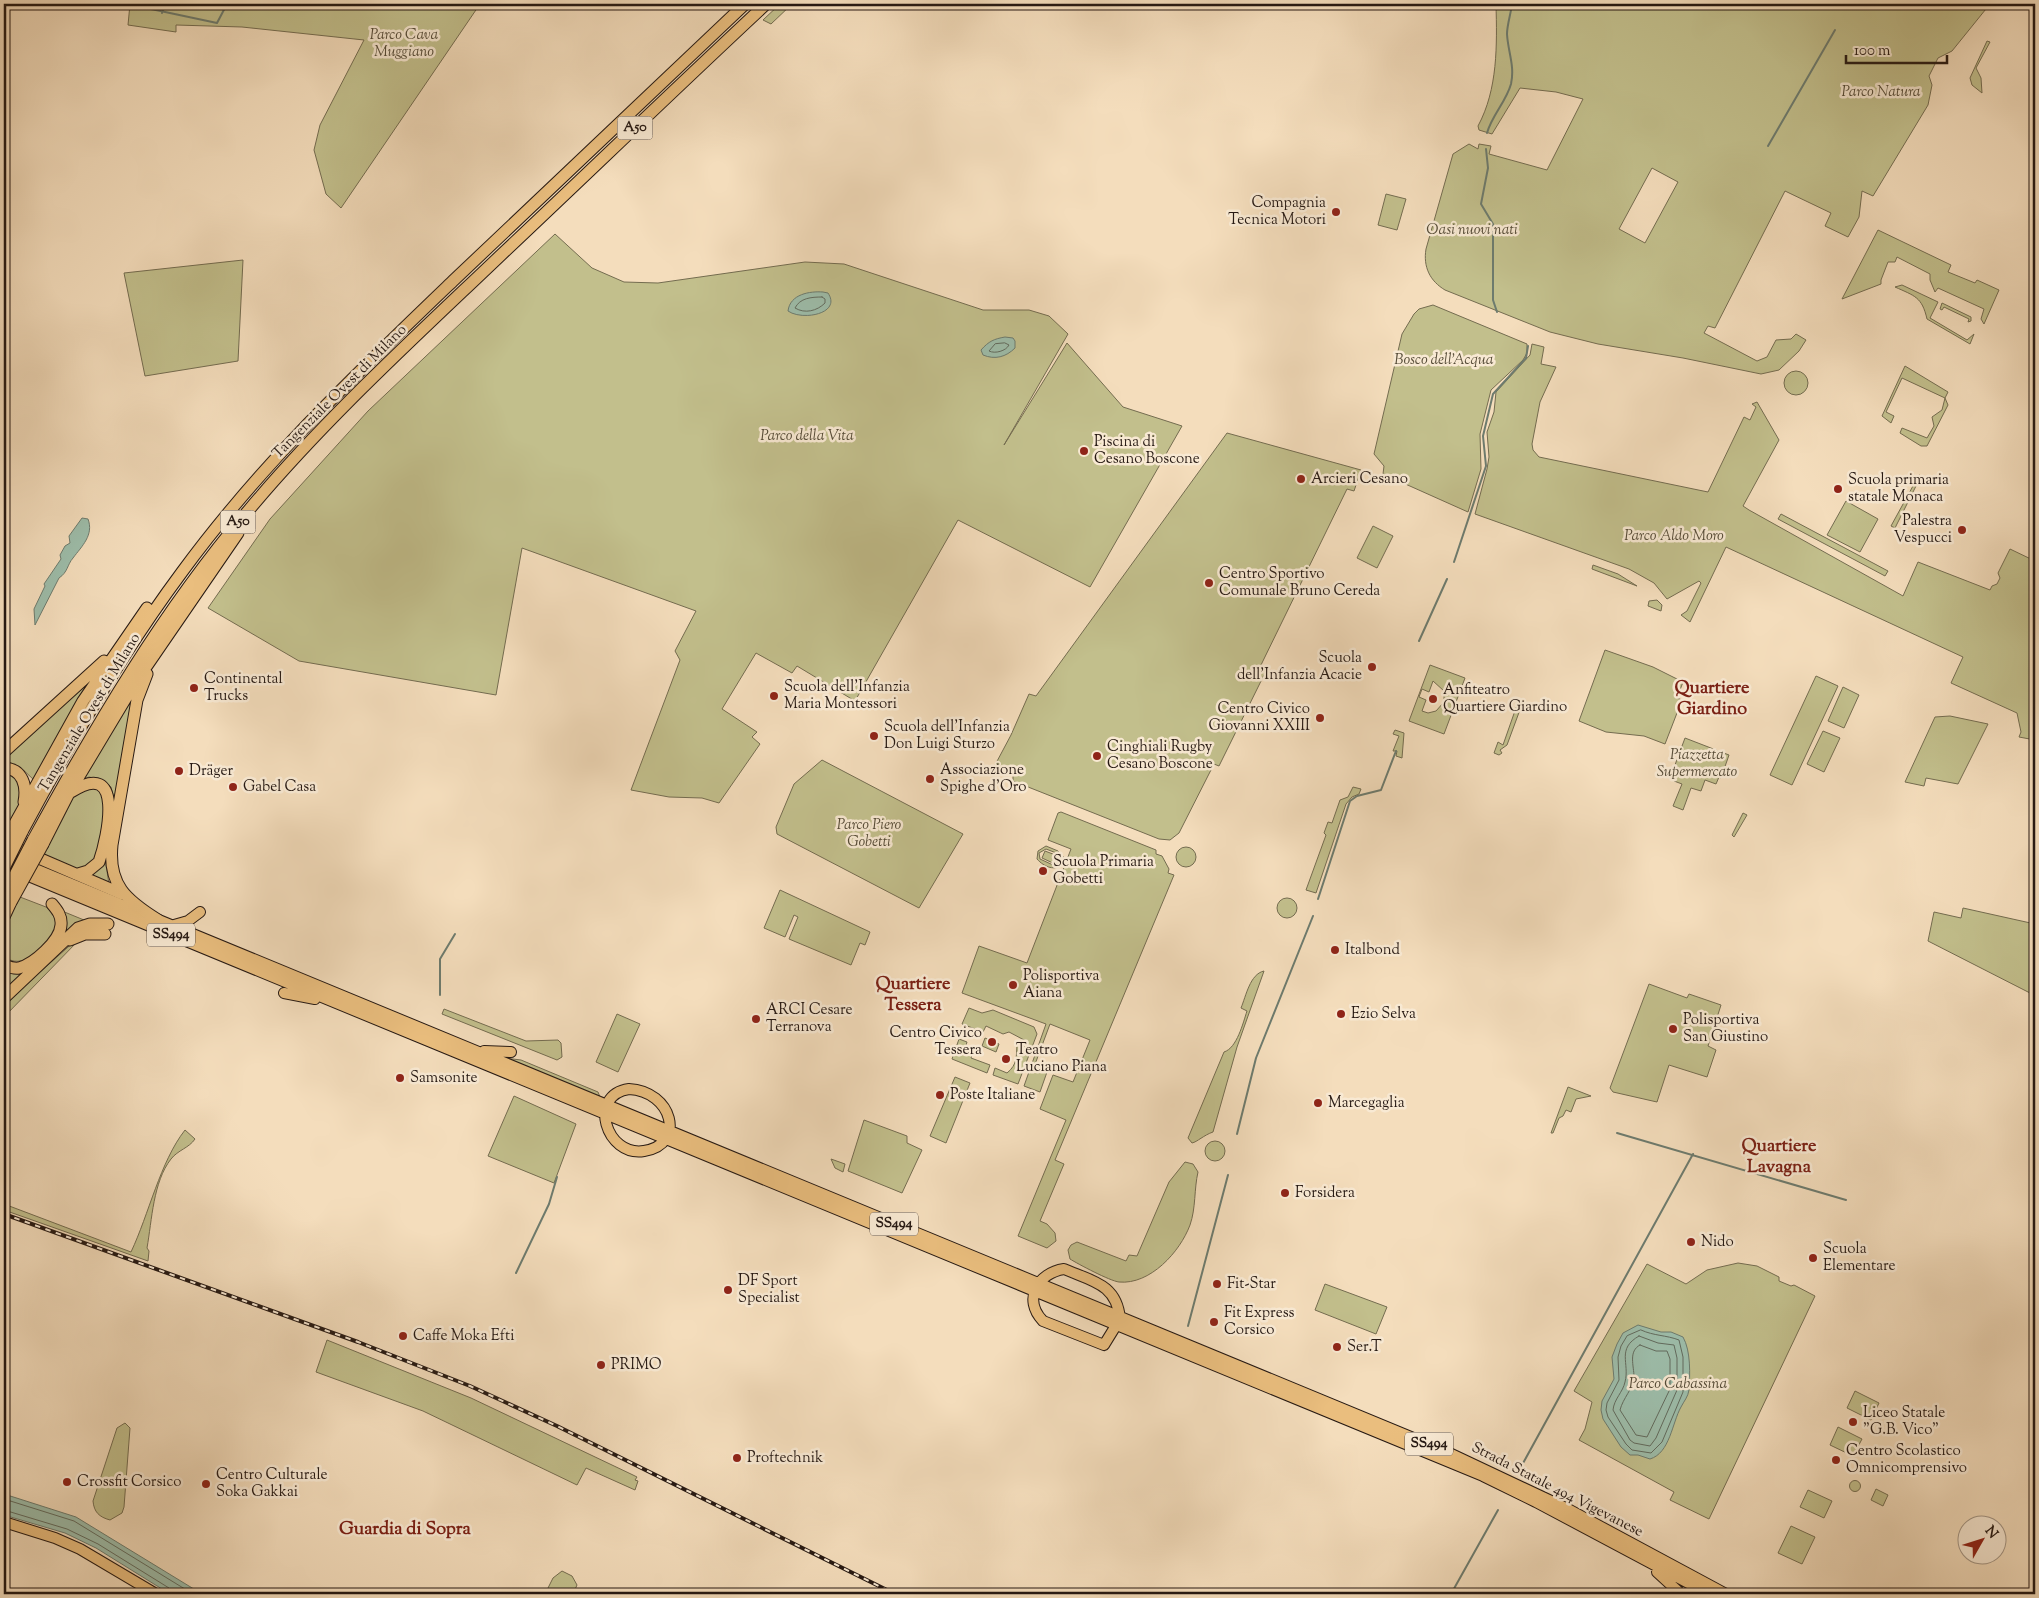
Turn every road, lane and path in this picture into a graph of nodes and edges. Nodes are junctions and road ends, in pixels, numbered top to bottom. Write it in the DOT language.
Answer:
graph roads {
  1 [pos="745,4"];
  2 [pos="766,4"];
  3 [pos="247,511"];
  4 [pos="183,571"];
  5 [pos="174,624"];
  6 [pos="122,644"];
  7 [pos="4,752"];
  8 [pos="4,768"];
  9 [pos="69,793"];
  10 [pos="17,826"];
  11 [pos="38,842"];
  12 [pos="4,844"];
  13 [pos="4,856"];
  14 [pos="4,867"];
  15 [pos="78,874"];
  16 [pos="124,894"];
  17 [pos="7,899"];
  18 [pos="52,904"];
  19 [pos="200,912"];
  20 [pos="4,917"];
  21 [pos="158,920"];
  22 [pos="174,926"];
  23 [pos="107,929"];
  24 [pos="4,965"];
  25 [pos="284,993"];
  26 [pos="4,998"];
  27 [pos="338,1004"];
  28 [pos="476,1050"];
  29 [pos="511,1052"];
  30 [pos="606,1109"];
  31 [pos="666,1134"];
  32 [pos="1037,1288"];
  33 [pos="1118,1322"];
  34 [pos="4,1522"];
  35 [pos="1595,1533"];
  36 [pos="156,1594"];
  37 [pos="1681,1594"];
  38 [pos="1709,1594"];
  39 [pos="1726,1594"];
  1 -- 4 [label="highway, Tangenziale Ovest di Milano / A50"];
  2 -- 3 [label="highway, Tangenziale Ovest di Milano / A50"];
  3 -- 5 [label="highway"];
  3 -- 11 [label="highway, Tangenziale Ovest di Milano / A50"];
  4 -- 6 [label="highway"];
  4 -- 10 [label="highway, Tangenziale Ovest di Milano / A50"];
  5 -- 9 [label="highway"];
  5 -- 16 [label="highway"];
  6 -- 7 [label="highway"];
  6 -- 10 [label="highway"];
  8 -- 10 [label="highway"];
  9 -- 11 [label="highway"];
  9 -- 15 [label="highway"];
  10 -- 12 [label="highway, bridge"];
  10 -- 14 [label="highway, Tangenziale Ovest di Milano / A50, bridge"];
  11 -- 17 [label="highway, Tangenziale Ovest di Milano / A50, bridge"];
  12 -- 15 [label="highway"];
  13 -- 21 [label="main road, SS494"];
  14 -- 27 [label="main road, SS494"];
  15 -- 16 [label="highway"];
  16 -- 21 [label="highway"];
  17 -- 20 [label="highway, Tangenziale Ovest di Milano"];
  18 -- 24 [label="highway"];
  19 -- 22 [label="main road"];
  21 -- 22 [label="main road, SS494"];
  22 -- 28 [label="main road, SS494"];
  23 -- 26 [label="highway"];
  25 -- 27 [label="main road"];
  27 -- 30 [label="main road, SS494"];
  28 -- 29 [label="main road"];
  28 -- 30 [label="main road, SS494"];
  30 -- 31 [label="main road, SS494"];
  30 -- 31 [label="main road"];
  30 -- 31 [label="main road"];
  31 -- 32 [label="main road, SS494"];
  32 -- 33 [label="main road, SS494"];
  32 -- 33 [label="main road"];
  32 -- 33 [label="main road"];
  33 -- 35 [label="main road, Strada Statale 494 Vigevanese / SS494"];
  33 -- 39 [label="main road, Strada Statale 494 Vigevanese / SS494"];
  34 -- 36 [label="main road"];
  35 -- 37 [label="main road"];
  35 -- 38 [label="main road, Strada Statale 494 Vigevanese / SS494"];
}
